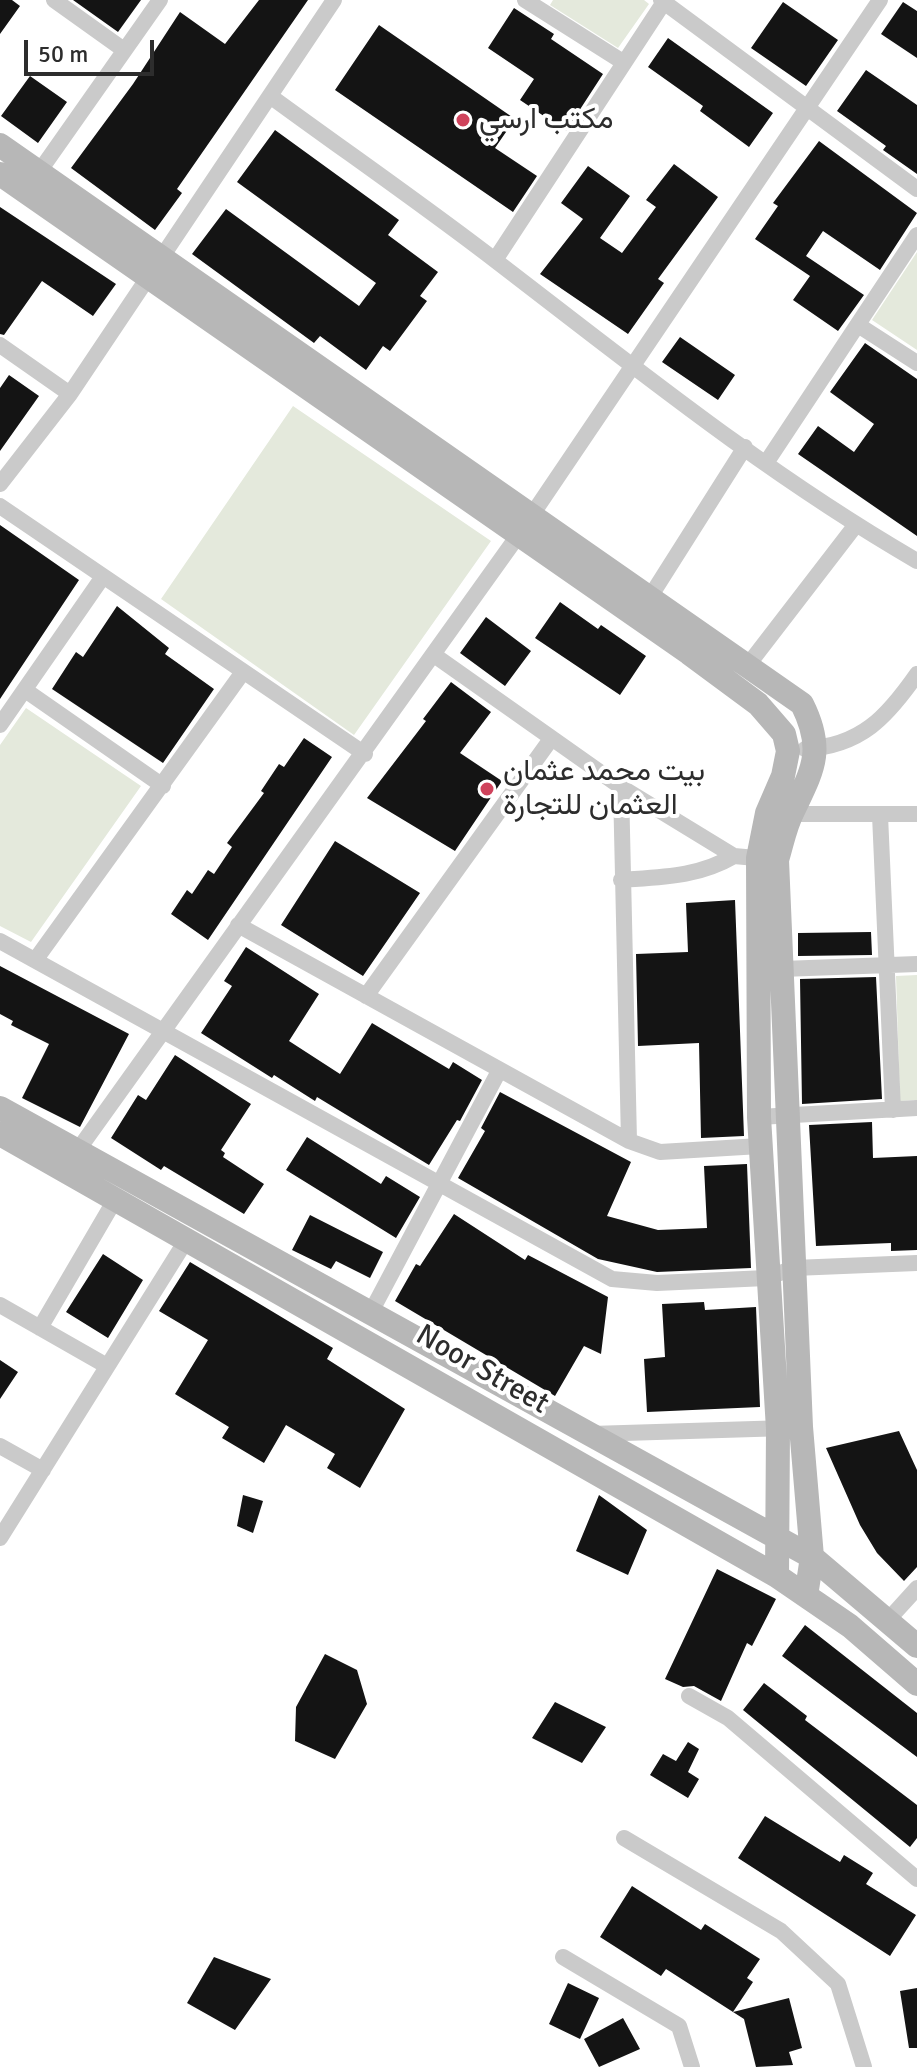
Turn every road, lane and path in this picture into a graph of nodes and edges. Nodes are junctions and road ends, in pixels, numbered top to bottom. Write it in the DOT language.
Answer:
graph roads {
  1 [pos="54,0"];
  2 [pos="160,0"];
  3 [pos="334,0"];
  4 [pos="880,0"];
  5 [pos="663,1"];
  6 [pos="534,2"];
  7 [pos="124,50"];
  8 [pos="623,62"];
  9 [pos="270,96"];
  10 [pos="807,109"];
  11 [pos="0,145"];
  12 [pos="39,172"];
  13 [pos="0,174"];
  14 [pos="917,189"];
  15 [pos="917,235"];
  16 [pos="495,260"];
  17 [pos="154,268"];
  18 [pos="858,325"];
  19 [pos="0,345"];
  20 [pos="917,363"];
  21 [pos="633,370"];
  22 [pos="70,394"];
  23 [pos="745,447"];
  24 [pos="766,463"];
  25 [pos="0,484"];
  26 [pos="0,506"];
  27 [pos="855,526"];
  28 [pos="523,527"];
  29 [pos="917,561"];
  30 [pos="102,578"];
  31 [pos="650,597"];
  32 [pos="434,655"];
  33 [pos="748,665"];
  34 [pos="243,672"];
  35 [pos="917,674"];
  36 [pos="25,690"];
  37 [pos="0,725"];
  38 [pos="551,739"];
  39 [pos="816,749"];
  40 [pos="788,751"];
  41 [pos="365,754"];
  42 [pos="163,786"];
  43 [pos="621,787"];
  44 [pos="779,814"];
  45 [pos="917,814"];
  46 [pos="880,815"];
  47 [pos="756,858"];
  48 [pos="621,880"];
  49 [pos="238,925"];
  50 [pos="0,941"];
  51 [pos="36,959"];
  52 [pos="917,964"];
  53 [pos="885,965"];
  54 [pos="782,969"];
  55 [pos="366,996"];
  56 [pos="162,1030"];
  57 [pos="499,1071"];
  58 [pos="0,1108"];
  59 [pos="917,1108"];
  60 [pos="893,1110"];
  61 [pos="759,1117"];
  62 [pos="788,1117"];
  63 [pos="0,1134"];
  64 [pos="629,1141"];
  65 [pos="760,1146"];
  66 [pos="79,1149"];
  67 [pos="64,1169"];
  68 [pos="441,1185"];
  69 [pos="116,1198"];
  70 [pos="187,1239"];
  71 [pos="917,1263"];
  72 [pos="794,1268"];
  73 [pos="766,1278"];
  74 [pos="0,1305"];
  75 [pos="371,1312"];
  76 [pos="40,1328"];
  77 [pos="107,1366"];
  78 [pos="789,1428"];
  79 [pos="588,1434"];
  80 [pos="0,1446"];
  81 [pos="43,1470"];
  82 [pos="0,1538"];
  83 [pos="778,1541"];
  84 [pos="812,1557"];
  85 [pos="777,1576"];
  86 [pos="917,1588"];
  87 [pos="806,1596"];
  88 [pos="888,1620"];
  89 [pos="917,1646"];
  90 [pos="917,1684"];
  91 [pos="689,1696"];
  92 [pos="624,1838"];
  93 [pos="917,1879"];
  94 [pos="563,1957"];
  95 [pos="692,2067"];
  96 [pos="864,2067"];
  1 -- 7 [label="street"];
  2 -- 7 [label="street"];
  3 -- 9 [label="street"];
  4 -- 10 [label="street"];
  5 -- 8 [label="street"];
  5 -- 10 [label="street"];
  6 -- 8 [label="street"];
  7 -- 12 [label="street"];
  8 -- 16 [label="street"];
  9 -- 16 [label="street"];
  9 -- 17 [label="street"];
  10 -- 14 [label="street"];
  10 -- 21 [label="street"];
  11 -- 12 [label="street"];
  12 -- 17 [label="street"];
  13 -- 17 [label="street"];
  15 -- 18 [label="street"];
  16 -- 21 [label="street"];
  17 -- 22 [label="street"];
  17 -- 28 [label="street"];
  18 -- 20 [label="street"];
  18 -- 24 [label="street"];
  19 -- 22 [label="street"];
  21 -- 23 [label="street"];
  21 -- 28 [label="street"];
  22 -- 25 [label="street"];
  23 -- 24 [label="street"];
  23 -- 31 [label="street"];
  24 -- 27 [label="street"];
  26 -- 30 [label="street"];
  27 -- 29 [label="street"];
  27 -- 33 [label="street"];
  28 -- 31 [label="street"];
  28 -- 32 [label="street"];
  28 -- 40 [label="street"];
  30 -- 34 [label="street"];
  30 -- 36 [label="street"];
  31 -- 33 [label="street"];
  32 -- 38 [label="street"];
  32 -- 41 [label="street"];
  33 -- 39 [label="street"];
  34 -- 41 [label="street"];
  34 -- 42 [label="street"];
  35 -- 39 [label="street"];
  36 -- 37 [label="street"];
  36 -- 42 [label="street"];
  38 -- 43 [label="street"];
  38 -- 55 [label="street"];
  39 -- 40 [label="street"];
  39 -- 44 [label="street"];
  40 -- 44 [label="street"];
  41 -- 49 [label="street"];
  42 -- 51 [label="street"];
  43 -- 47 [label="street"];
  43 -- 48 [label="street"];
  44 -- 46 [label="street"];
  44 -- 47 [label="street"];
  45 -- 46 [label="street"];
  46 -- 53 [label="street"];
  47 -- 48 [label="street"];
  47 -- 54 [label="street"];
  47 -- 61 [label="street"];
  48 -- 64 [label="street"];
  49 -- 55 [label="street"];
  49 -- 56 [label="street"];
  50 -- 51 [label="street"];
  51 -- 56 [label="street"];
  52 -- 53 [label="street"];
  53 -- 54 [label="street"];
  53 -- 60 [label="street"];
  54 -- 62 [label="street"];
  55 -- 57 [label="street"];
  56 -- 66 [label="street"];
  56 -- 68 [label="street"];
  57 -- 64 [label="street"];
  57 -- 68 [label="street"];
  58 -- 66 [label="street, Noor Street"];
  59 -- 60 [label="street"];
  60 -- 62 [label="street"];
  61 -- 62 [label="street"];
  61 -- 65 [label="street"];
  62 -- 72 [label="street"];
  63 -- 67 [label="street, Noor Street"];
  64 -- 65 [label="street"];
  65 -- 73 [label="street"];
  66 -- 67 [label="street"];
  66 -- 75 [label="street, Noor Street"];
  67 -- 69 [label="street, Noor Street"];
  68 -- 73 [label="street"];
  68 -- 75 [label="street"];
  69 -- 70 [label="street, Noor Street"];
  69 -- 76 [label="street"];
  70 -- 77 [label="street"];
  70 -- 85 [label="street, Noor Street"];
  71 -- 72 [label="street"];
  72 -- 73 [label="street"];
  72 -- 78 [label="street"];
  73 -- 78 [label="street"];
  74 -- 76 [label="street"];
  75 -- 79 [label="street, Noor Street"];
  76 -- 77 [label="street"];
  77 -- 81 [label="street"];
  78 -- 79 [label="street"];
  78 -- 83 [label="street"];
  78 -- 84 [label="street"];
  79 -- 83 [label="street, Noor Street"];
  80 -- 81 [label="street"];
  81 -- 82 [label="street"];
  83 -- 84 [label="street, Noor Street"];
  83 -- 85 [label="street"];
  84 -- 87 [label="street"];
  84 -- 88 [label="street, Noor Street"];
  85 -- 87 [label="street, Noor Street"];
  86 -- 88 [label="street"];
  87 -- 90 [label="street, Noor Street"];
  88 -- 89 [label="street, Noor Street"];
  91 -- 93 [label="street"];
  92 -- 96 [label="street"];
  94 -- 95 [label="street"];
}
